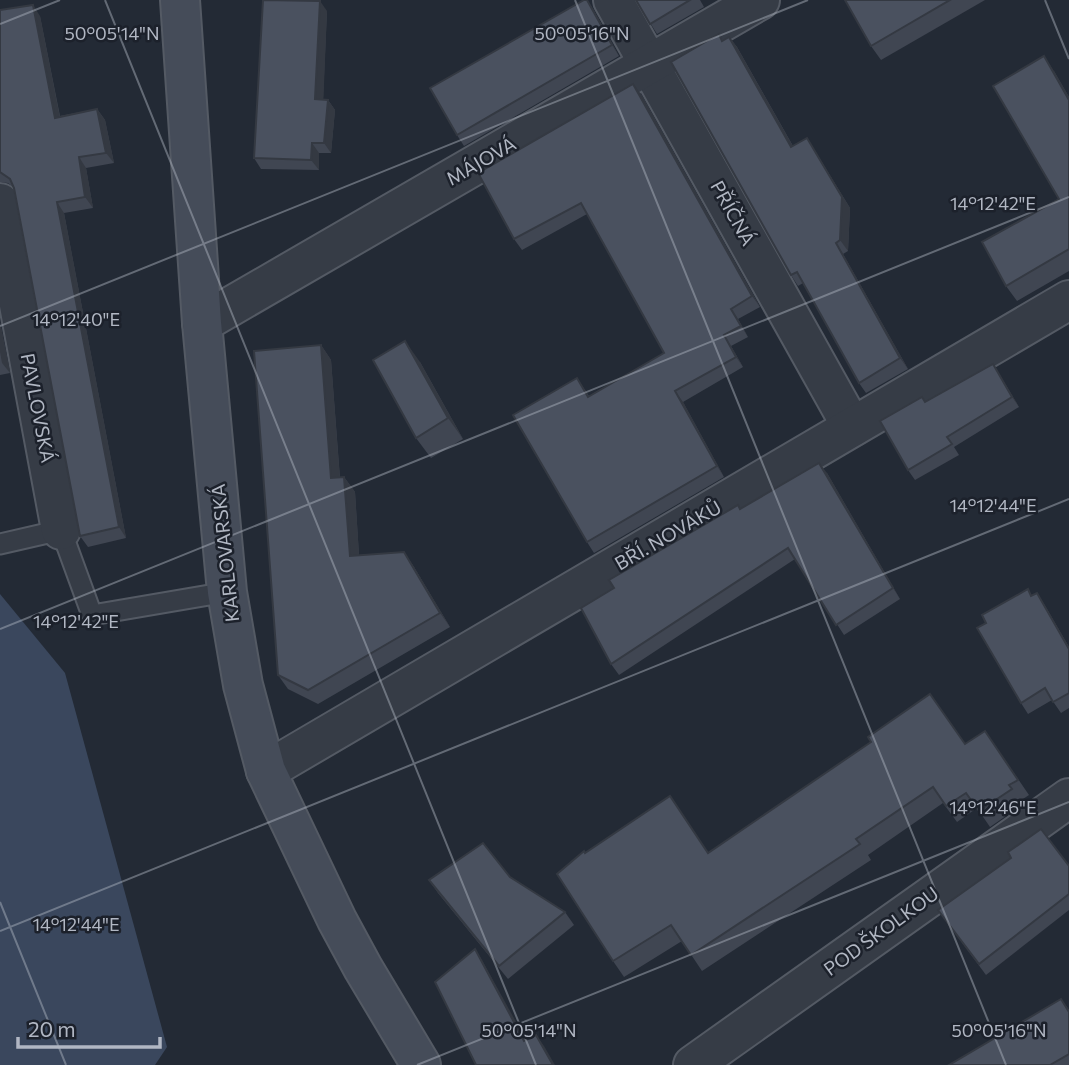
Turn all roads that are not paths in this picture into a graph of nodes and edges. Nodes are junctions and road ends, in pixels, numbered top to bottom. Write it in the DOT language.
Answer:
graph roads {
  1 [pos="180,0"];
  2 [pos="613,0"];
  3 [pos="760,0"];
  4 [pos="649,64"];
  5 [pos="0,203"];
  6 [pos="1069,300"];
  7 [pos="202,323"];
  8 [pos="852,427"];
  9 [pos="61,530"];
  10 [pos="0,544"];
  11 [pos="228,592"];
  12 [pos="266,771"];
  13 [pos="1069,798"];
  14 [pos="421,1065"];
  15 [pos="693,1065"];
  1 -- 7 [label="main road, KARLOVARSKÁ"];
  2 -- 4 [label="street, PŘÍČNÁ"];
  3 -- 4 [label="street, MÁJOVÁ"];
  4 -- 7 [label="street, MÁJOVÁ"];
  4 -- 8 [label="street, PŘÍČNÁ"];
  5 -- 9 [label="street, PAVLOVSKÁ"];
  6 -- 8 [label="street, BŘÍ. NOVÁKŮ"];
  7 -- 11 [label="main road, KARLOVARSKÁ"];
  8 -- 12 [label="street, BŘÍ. NOVÁKŮ"];
  9 -- 10 [label="lane"];
  9 -- 11 [label="lane"];
  11 -- 12 [label="main road, KARLOVARSKÁ"];
  12 -- 14 [label="main road, KARLOVARSKÁ"];
  13 -- 15 [label="street, POD ŠKOLKOU"];
}
